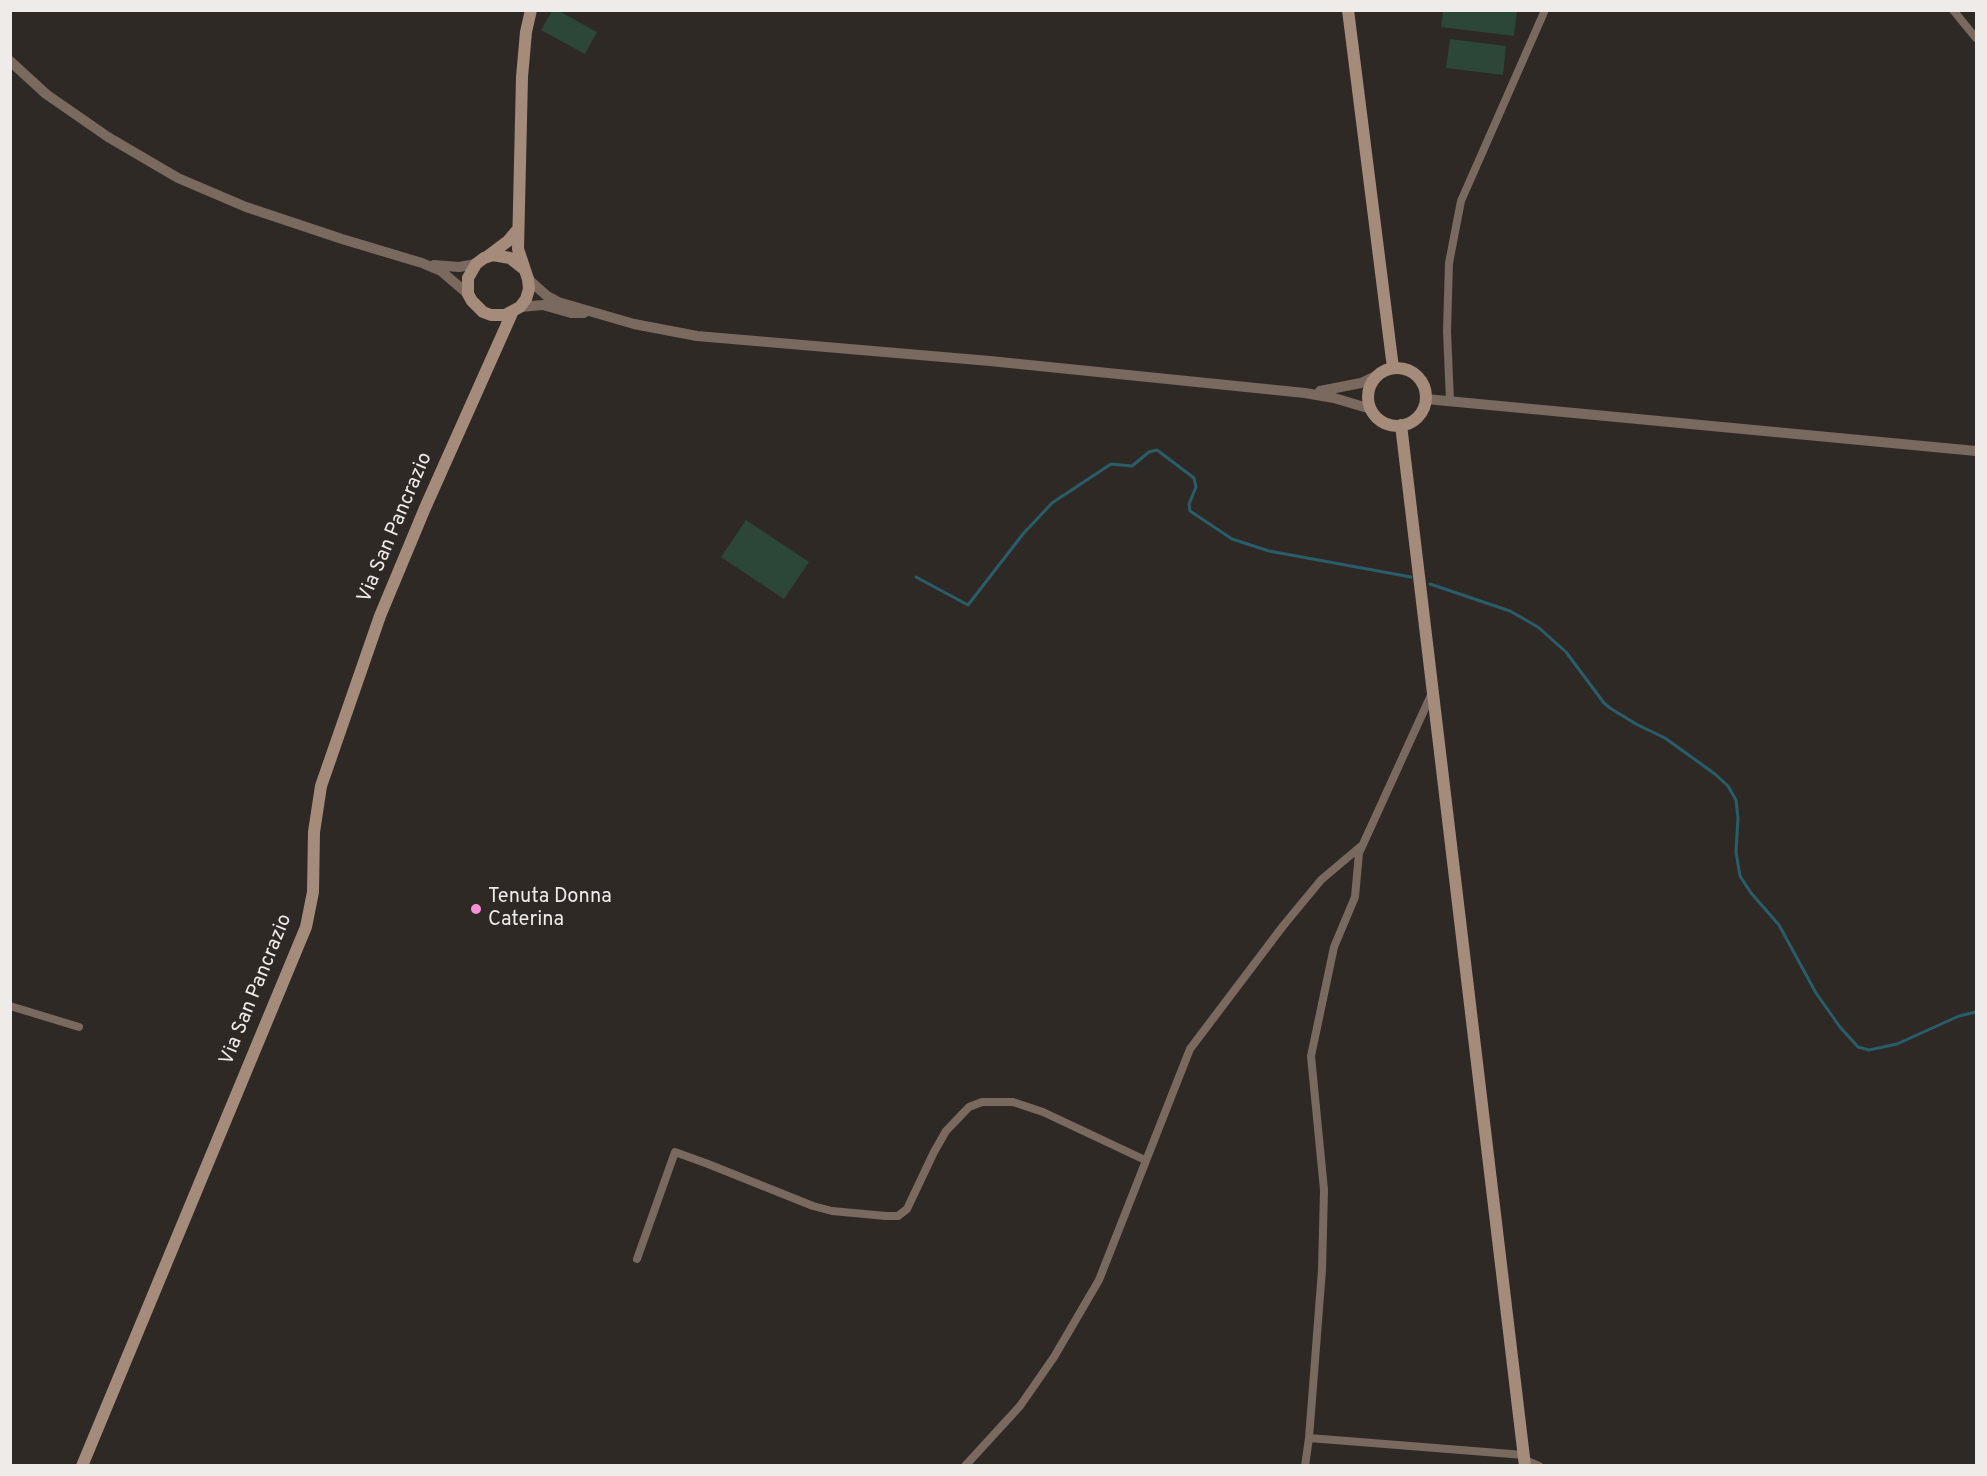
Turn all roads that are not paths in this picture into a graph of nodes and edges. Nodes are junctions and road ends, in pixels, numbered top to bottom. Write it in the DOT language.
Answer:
graph roads {
  1 [pos="531,10"];
  2 [pos="1348,10"];
  3 [pos="1545,10"];
  4 [pos="1953,10"];
  5 [pos="1977,38"];
  6 [pos="10,61"];
  7 [pos="518,229"];
  8 [pos="482,260"];
  9 [pos="422,263"];
  10 [pos="526,274"];
  11 [pos="468,294"];
  12 [pos="516,310"];
  13 [pos="587,311"];
  14 [pos="491,315"];
  15 [pos="496,352"];
  16 [pos="1393,368"];
  17 [pos="1376,376"];
  18 [pos="1305,393"];
  19 [pos="1426,399"];
  20 [pos="1450,401"];
  21 [pos="1371,409"];
  22 [pos="1401,425"];
  23 [pos="1977,451"];
  24 [pos="1433,693"];
  25 [pos="1364,844"];
  26 [pos="10,1006"];
  27 [pos="78,1027"];
  28 [pos="1145,1160"];
  29 [pos="637,1259"];
  30 [pos="1309,1438"];
  31 [pos="1525,1460"];
  32 [pos="82,1466"];
  33 [pos="965,1466"];
  34 [pos="1305,1466"];
  35 [pos="1539,1466"];
  1 -- 7 [label="main road"];
  2 -- 16 [label="main road"];
  3 -- 20 [label="street"];
  4 -- 5 [label="street"];
  6 -- 9 [label="street"];
  7 -- 8 [label="main road"];
  7 -- 10 [label="main road"];
  8 -- 9 [label="street"];
  8 -- 10 [label="main road"];
  8 -- 11 [label="main road"];
  9 -- 11 [label="street"];
  10 -- 12 [label="main road"];
  10 -- 13 [label="street"];
  11 -- 14 [label="main road"];
  12 -- 13 [label="street"];
  12 -- 14 [label="main road"];
  12 -- 15 [label="main road, Via San Pancrazio"];
  13 -- 18 [label="street"];
  14 -- 15 [label="main road"];
  15 -- 32 [label="main road, Via San Pancrazio"];
  16 -- 17 [label="main road"];
  16 -- 19 [label="main road"];
  17 -- 18 [label="street"];
  17 -- 21 [label="main road"];
  18 -- 21 [label="street"];
  19 -- 20 [label="street"];
  19 -- 22 [label="main road"];
  20 -- 23 [label="street"];
  21 -- 22 [label="main road"];
  22 -- 24 [label="main road"];
  24 -- 25 [label="street"];
  24 -- 31 [label="main road"];
  25 -- 28 [label="street"];
  25 -- 30 [label="street"];
  26 -- 27 [label="street"];
  28 -- 29 [label="street"];
  28 -- 33 [label="street"];
  30 -- 31 [label="street"];
  30 -- 34 [label="street"];
  31 -- 35 [label="street"];
}
